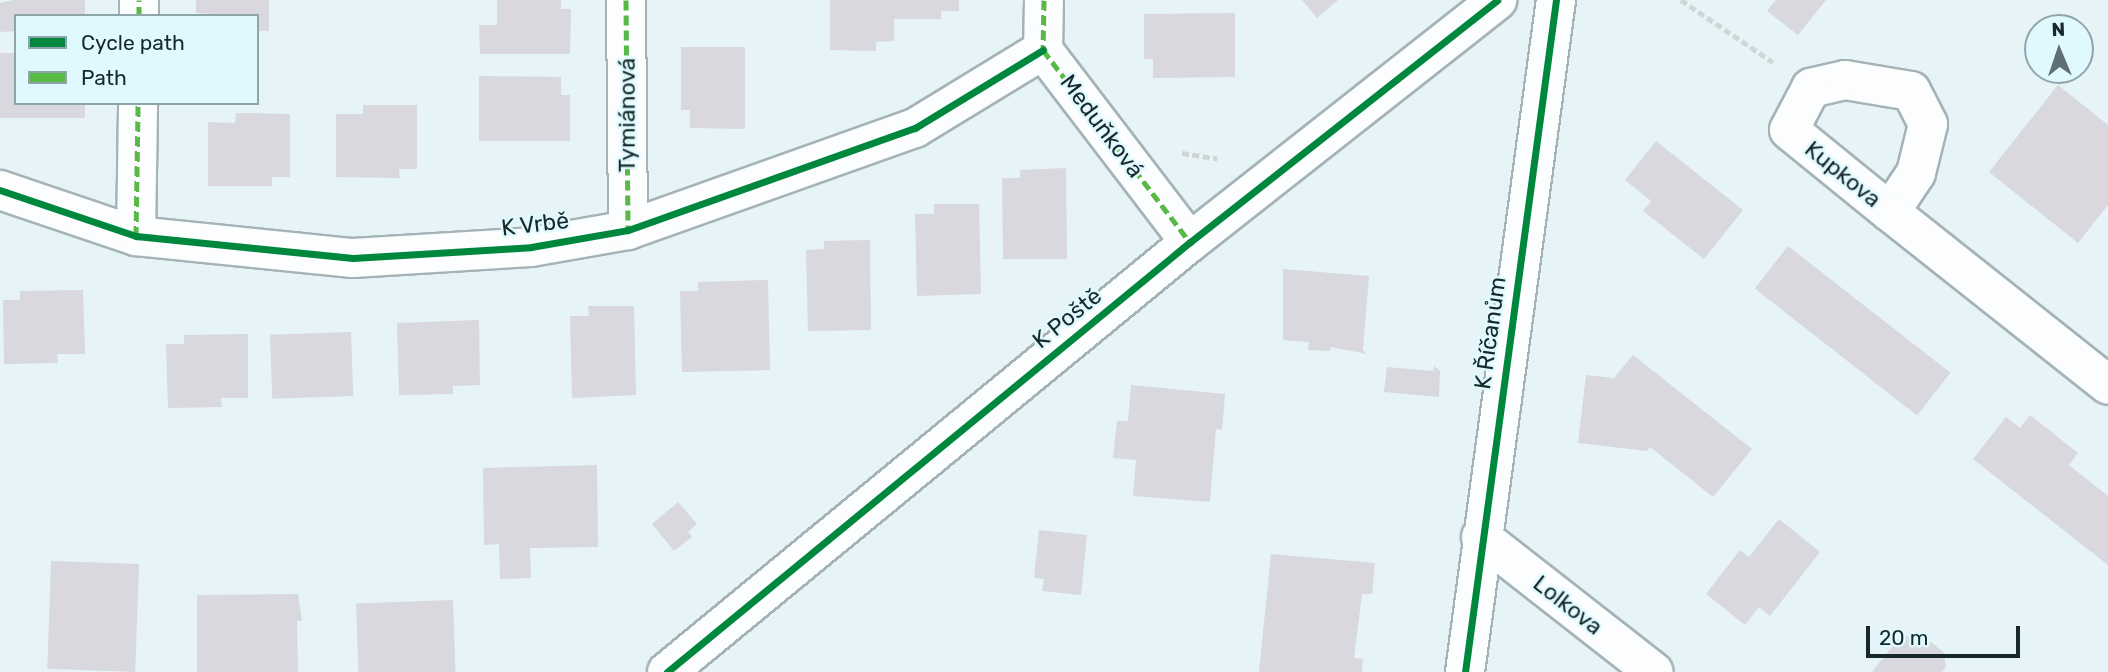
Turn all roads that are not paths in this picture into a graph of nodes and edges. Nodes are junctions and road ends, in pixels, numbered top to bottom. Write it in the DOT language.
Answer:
graph roads {
  1 [pos="626,0"];
  2 [pos="1044,0"];
  3 [pos="1497,0"];
  4 [pos="1556,0"];
  5 [pos="1044,50"];
  6 [pos="138,105"];
  7 [pos="0,190"];
  8 [pos="1889,212"];
  9 [pos="628,230"];
  10 [pos="136,236"];
  11 [pos="1190,242"];
  12 [pos="2108,385"];
  13 [pos="1482,537"];
  14 [pos="667,672"];
  15 [pos="1465,672"];
  16 [pos="1654,672"];
  1 -- 9 [label="street, Tymiánová"];
  2 -- 5 [label="street"];
  3 -- 11 [label="street, K Poště"];
  4 -- 13 [label="street, K Říčanům"];
  5 -- 9 [label="street, K Vrbě"];
  5 -- 11 [label="street, Meduňková"];
  6 -- 10 [label="street"];
  7 -- 10 [label="street, K Vrbě"];
  8 -- 8 [label="street, Kupkova"];
  8 -- 12 [label="street, Kupkova"];
  9 -- 10 [label="street, K Vrbě"];
  11 -- 14 [label="street, K Poště"];
  13 -- 15 [label="street, K Říčanům"];
  13 -- 16 [label="street, Lolkova"];
}
